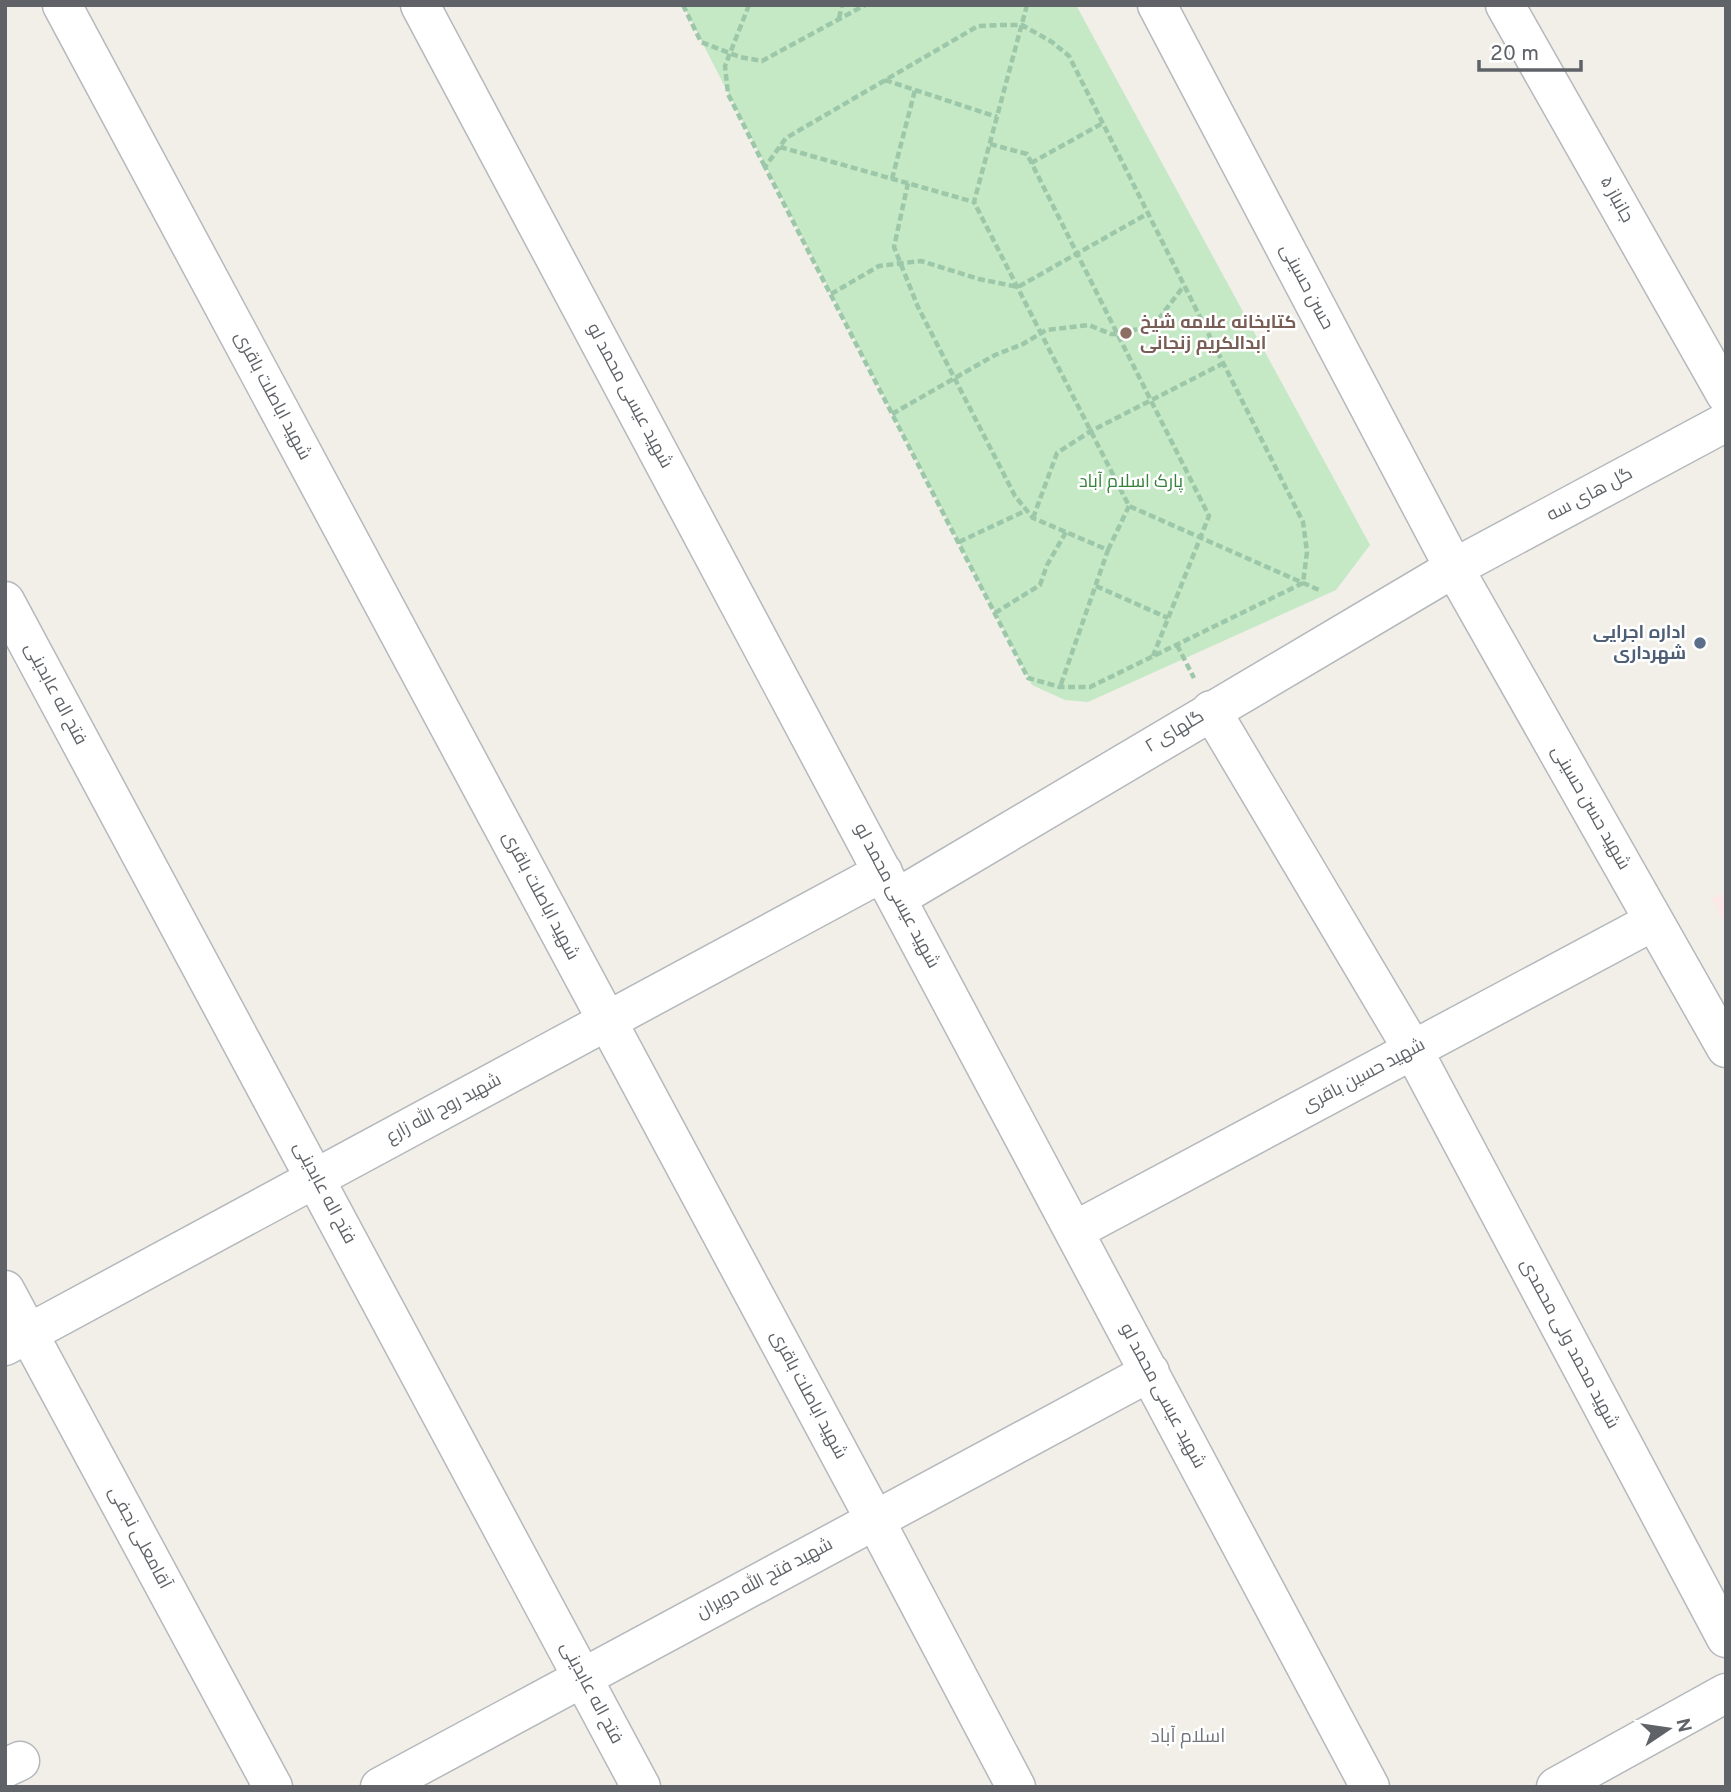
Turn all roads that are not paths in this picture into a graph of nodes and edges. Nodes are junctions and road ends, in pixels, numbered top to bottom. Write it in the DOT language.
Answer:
graph roads {
  1 [pos="62,5"];
  2 [pos="421,5"];
  3 [pos="1157,5"];
  4 [pos="1505,5"];
  5 [pos="1726,395"];
  6 [pos="1726,422"];
  7 [pos="1454,568"];
  8 [pos="5,601"];
  9 [pos="1211,710"];
  10 [pos="890,885"];
  11 [pos="1654,920"];
  12 [pos="607,1021"];
  13 [pos="1726,1048"];
  14 [pos="1413,1050"];
  15 [pos="316,1178"];
  16 [pos="1074,1231"];
  17 [pos="5,1290"];
  18 [pos="17,1339"];
  19 [pos="1150,1372"];
  20 [pos="875,1520"];
  21 [pos="1726,1638"];
  22 [pos="583,1678"];
  23 [pos="1726,1693"];
  24 [pos="273,1787"];
  25 [pos="380,1787"];
  26 [pos="641,1787"];
  27 [pos="1016,1787"];
  28 [pos="1370,1787"];
  29 [pos="1556,1787"];
  1 -- 12 [label="street, شهید اباصلت باقری"];
  2 -- 10 [label="street, شهید عیسی محمد لو"];
  3 -- 7 [label="street, حسن حسینی"];
  4 -- 5 [label="street, جانباز ۵"];
  6 -- 7 [label="street, گل های سه"];
  7 -- 9 [label="street, گلهای ۲"];
  7 -- 11 [label="street, شهید حسن حسینی"];
  8 -- 15 [label="street, فتح اله عابدینی"];
  9 -- 10 [label="street, گلهای ۲"];
  9 -- 14 [label="street, شهید محمد ولی محمدی"];
  10 -- 12 [label="street, شهید روح الله زارع"];
  10 -- 16 [label="street, شهید عیسی محمد لو"];
  11 -- 13 [label="street, شهید حسن حسینی"];
  11 -- 14 [label="street, شهید حسین باقری"];
  12 -- 15 [label="street, شهید روح الله زارع"];
  12 -- 20 [label="street, شهید اباصلت باقری"];
  14 -- 16 [label="street, شهید حسین باقری"];
  14 -- 21 [label="street, شهید محمد ولی محمدی"];
  15 -- 18 [label="street, شهید روح الله زارع"];
  15 -- 22 [label="street, فتح اله عابدینی"];
  16 -- 19 [label="street, شهید عیسی محمد لو"];
  17 -- 18 [label="street, آقامعلی نجفی"];
  18 -- 24 [label="street, آقامعلی نجفی"];
  19 -- 20 [label="street, شهید فتح الله دویران"];
  19 -- 28 [label="street, شهید عیسی محمد لو"];
  20 -- 22 [label="street, شهید فتح الله دویران"];
  20 -- 27 [label="street, شهید اباصلت باقری"];
  22 -- 25 [label="street, شهید فتح الله دویران"];
  22 -- 26 [label="street, فتح اله عابدینی"];
  23 -- 29 [label="street"];
}
